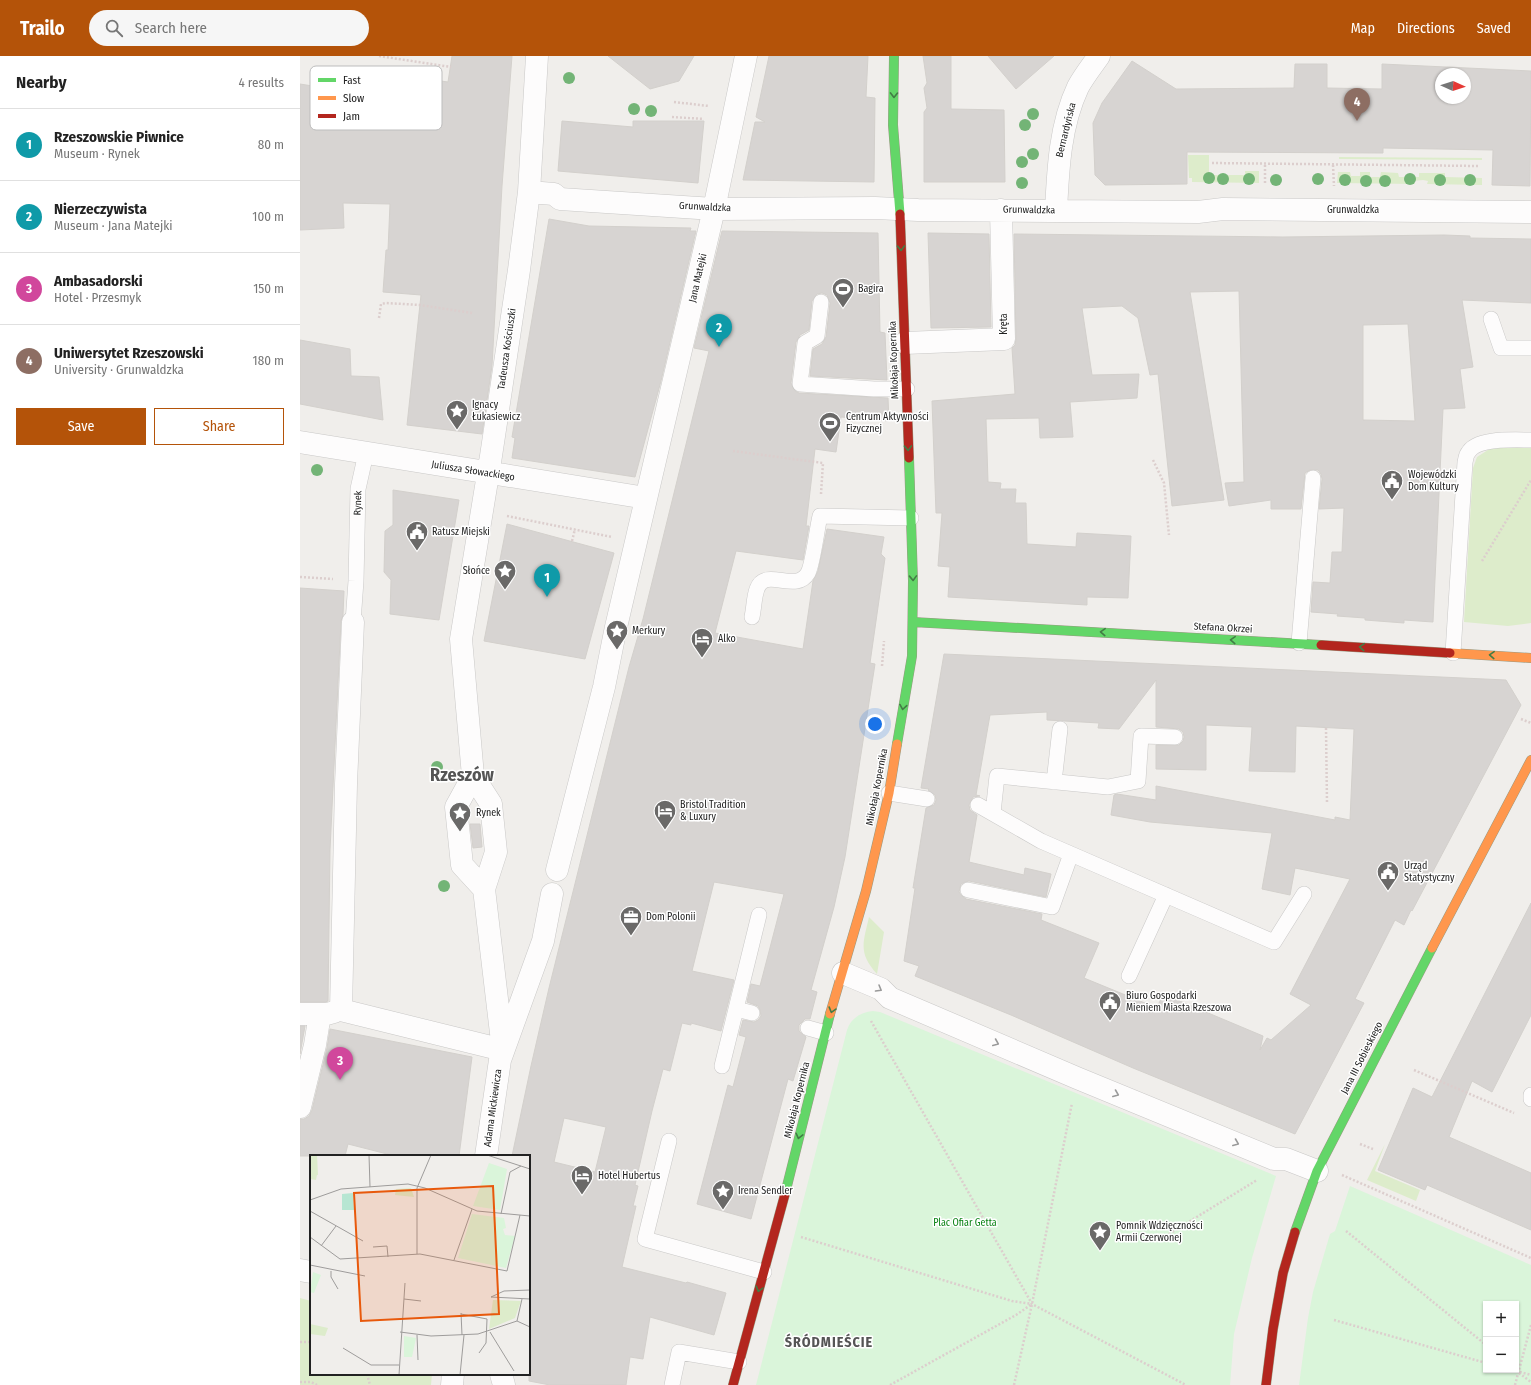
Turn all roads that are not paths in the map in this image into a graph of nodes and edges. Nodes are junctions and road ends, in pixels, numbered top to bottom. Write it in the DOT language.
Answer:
graph roads {
  1 [pos="537,56"];
  2 [pos="746,56"];
  3 [pos="894,56"];
  4 [pos="1099,56"];
  5 [pos="529,192"];
  6 [pos="714,209"];
  7 [pos="900,210"];
  8 [pos="1001,210"];
  9 [pos="1056,211"];
  10 [pos="1531,212"];
  11 [pos="820,302"];
  12 [pos="1491,319"];
  13 [pos="905,343"];
  14 [pos="1531,348"];
  15 [pos="907,389"];
  16 [pos="1531,440"];
  17 [pos="300,442"];
  18 [pos="366,453"];
  19 [pos="489,473"];
  20 [pos="1313,478"];
  21 [pos="646,498"];
  22 [pos="911,518"];
  23 [pos="752,616"];
  24 [pos="353,622"];
  25 [pos="913,622"];
  26 [pos="1299,643"];
  27 [pos="1453,653"];
  28 [pos="1531,658"];
  29 [pos="1060,729"];
  30 [pos="1175,737"];
  31 [pos="1531,760"];
  32 [pos="473,776"];
  33 [pos="1054,782"];
  34 [pos="889,793"];
  35 [pos="927,799"];
  36 [pos="978,805"];
  37 [pos="993,813"];
  38 [pos="1071,854"];
  39 [pos="557,870"];
  40 [pos="484,889"];
  41 [pos="968,890"];
  42 [pos="552,894"];
  43 [pos="1304,894"];
  44 [pos="1166,895"];
  45 [pos="759,915"];
  46 [pos="843,973"];
  47 [pos="1129,976"];
  48 [pos="736,1009"];
  49 [pos="752,1012"];
  50 [pos="322,1013"];
  51 [pos="808,1028"];
  52 [pos="826,1033"];
  53 [pos="501,1055"];
  54 [pos="722,1066"];
  55 [pos="1531,1095"];
  56 [pos="1531,1099"];
  57 [pos="300,1107"];
  58 [pos="669,1141"];
  59 [pos="486,1155"];
  60 [pos="1319,1168"];
  61 [pos="300,1270"];
  62 [pos="310,1272"];
  63 [pos="764,1272"];
  64 [pos="739,1362"];
  65 [pos="453,1375"];
  66 [pos="501,1375"];
  67 [pos="452,1385"];
  68 [pos="504,1385"];
  69 [pos="672,1385"];
  70 [pos="733,1385"];
  71 [pos="1266,1385"];
  1 -- 5 [label="street, Tadeusza Kościuszki"];
  2 -- 6 [label="street, Jana Matejki"];
  3 -- 7 [label="street, Mikołaja Kopernika, one-way"];
  4 -- 9 [label="street, Bernardyńska"];
  5 -- 6 [label="street, Grunwaldzka"];
  5 -- 19 [label="street, Tadeusza Kościuszki"];
  6 -- 7 [label="street, Grunwaldzka"];
  6 -- 21 [label="street, Jana Matejki"];
  7 -- 8 [label="street, Grunwaldzka"];
  7 -- 13 [label="street, Mikołaja Kopernika, one-way"];
  8 -- 9 [label="street, Grunwaldzka"];
  8 -- 13 [label="street, Kręta"];
  9 -- 10 [label="street, Grunwaldzka"];
  11 -- 15 [label="lane"];
  12 -- 14 [label="lane"];
  13 -- 15 [label="street, Mikołaja Kopernika"];
  15 -- 22 [label="street, Mikołaja Kopernika, one-way"];
  16 -- 27 [label="lane"];
  17 -- 18 [label="street, Juliusza Słowackiego"];
  18 -- 19 [label="street, Juliusza Słowackiego"];
  18 -- 24 [label="lane, Rynek"];
  19 -- 21 [label="street, Juliusza Słowackiego"];
  19 -- 32 [label="street, Tadeusza Kościuszki"];
  20 -- 26 [label="lane"];
  21 -- 39 [label="street"];
  22 -- 23 [label="lane"];
  22 -- 25 [label="street, Mikołaja Kopernika, one-way"];
  24 -- 50 [label="street, Rynek"];
  26 -- 25 [label="street, Stefana Okrzei, one-way"];
  25 -- 34 [label="street, Mikołaja Kopernika, one-way"];
  27 -- 26 [label="street, Stefana Okrzei, one-way"];
  28 -- 27 [label="street, Stefana Okrzei, one-way"];
  29 -- 33 [label="lane"];
  30 -- 33 [label="lane"];
  31 -- 60 [label="street, Jana III Sobieskiego"];
  32 -- 40 [label="street"];
  32 -- 40 [label="street"];
  33 -- 37 [label="lane"];
  34 -- 35 [label="lane"];
  34 -- 46 [label="street, Mikołaja Kopernika"];
  36 -- 37 [label="lane"];
  37 -- 38 [label="lane"];
  38 -- 41 [label="lane"];
  38 -- 44 [label="lane"];
  40 -- 53 [label="street"];
  42 -- 53 [label="street"];
  43 -- 44 [label="lane"];
  44 -- 47 [label="lane"];
  45 -- 48 [label="lane"];
  46 -- 52 [label="street, Mikołaja Kopernika, one-way"];
  46 -- 60 [label="street, one-way"];
  48 -- 49 [label="lane"];
  48 -- 54 [label="lane"];
  50 -- 53 [label="street"];
  50 -- 57 [label="street, Rynek"];
  51 -- 52 [label="lane"];
  52 -- 63 [label="street, Mikołaja Kopernika, one-way"];
  53 -- 59 [label="street, Adama Mickiewicza"];
  55 -- 56 [label="lane"];
  58 -- 63 [label="lane"];
  60 -- 71 [label="street, Jana III Sobieskiego"];
  61 -- 62 [label="street"];
  63 -- 64 [label="street, Mikołaja Kopernika, one-way"];
  64 -- 69 [label="lane"];
  64 -- 70 [label="street, Mikołaja Kopernika"];
  65 -- 67 [label="street"];
  66 -- 68 [label="street"];
}
